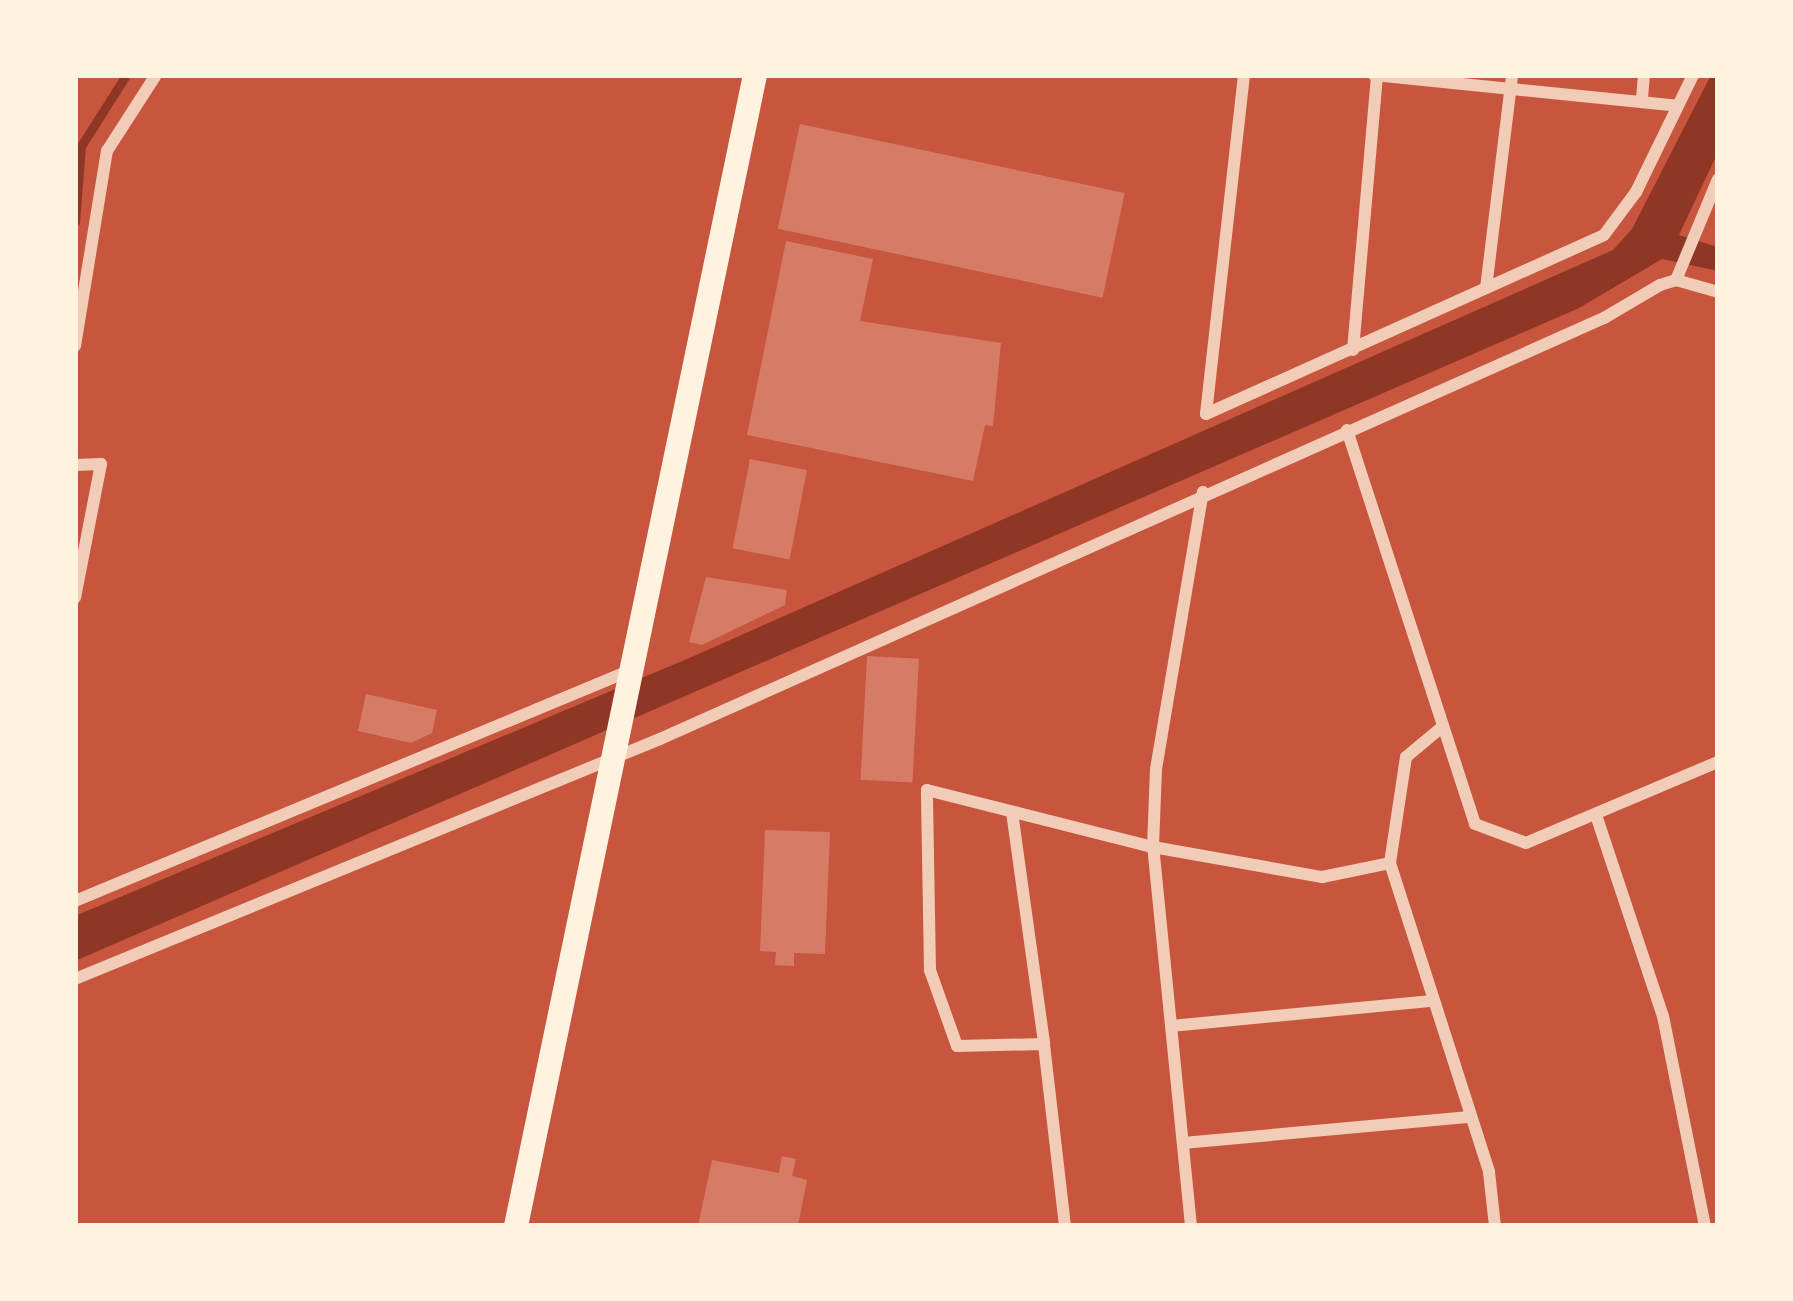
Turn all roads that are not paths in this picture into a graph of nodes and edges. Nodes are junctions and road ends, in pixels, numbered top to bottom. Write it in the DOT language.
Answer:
graph roads {
  1 [pos="156,75"];
  2 [pos="754,75"];
  3 [pos="1244,75"];
  4 [pos="1376,75"];
  5 [pos="1644,75"];
  6 [pos="1693,75"];
  7 [pos="1511,81"];
  8 [pos="1642,98"];
  9 [pos="1678,106"];
  10 [pos="1718,179"];
  11 [pos="1678,273"];
  12 [pos="1486,289"];
  13 [pos="1718,292"];
  14 [pos="75,346"];
  15 [pos="1353,350"];
  16 [pos="1347,430"];
  17 [pos="75,465"];
  18 [pos="1203,492"];
  19 [pos="75,598"];
  20 [pos="630,671"];
  21 [pos="1442,727"];
  22 [pos="612,757"];
  23 [pos="1718,762"];
  24 [pos="1012,812"];
  25 [pos="1597,815"];
  26 [pos="1153,847"];
  27 [pos="1390,862"];
  28 [pos="75,902"];
  29 [pos="75,980"];
  30 [pos="1432,1001"];
  31 [pos="1171,1026"];
  32 [pos="1044,1044"];
  33 [pos="1470,1117"];
  34 [pos="1183,1143"];
  35 [pos="515,1226"];
  36 [pos="1064,1226"];
  37 [pos="1191,1226"];
  38 [pos="1495,1226"];
  39 [pos="1705,1226"];
  1 -- 14 [label="street"];
  2 -- 20 [label="highway"];
  3 -- 15 [label="street"];
  4 -- 7 [label="street"];
  4 -- 15 [label="street"];
  5 -- 8 [label="street"];
  6 -- 9 [label="street"];
  7 -- 8 [label="street"];
  7 -- 12 [label="street"];
  8 -- 9 [label="street"];
  9 -- 12 [label="street"];
  10 -- 11 [label="street"];
  11 -- 13 [label="street"];
  11 -- 16 [label="street"];
  12 -- 15 [label="street"];
  16 -- 18 [label="street"];
  16 -- 21 [label="street"];
  17 -- 19 [label="street"];
  18 -- 22 [label="street"];
  18 -- 26 [label="street"];
  20 -- 22 [label="highway"];
  20 -- 28 [label="street"];
  21 -- 25 [label="street"];
  21 -- 27 [label="street"];
  22 -- 29 [label="street"];
  22 -- 35 [label="highway"];
  23 -- 25 [label="street"];
  24 -- 26 [label="street"];
  24 -- 32 [label="street"];
  24 -- 32 [label="street"];
  25 -- 39 [label="street"];
  26 -- 27 [label="street"];
  26 -- 31 [label="street"];
  27 -- 30 [label="street"];
  30 -- 31 [label="street"];
  30 -- 33 [label="street"];
  31 -- 34 [label="street"];
  32 -- 36 [label="street"];
  33 -- 34 [label="street"];
  33 -- 38 [label="street"];
  34 -- 37 [label="street"];
}
